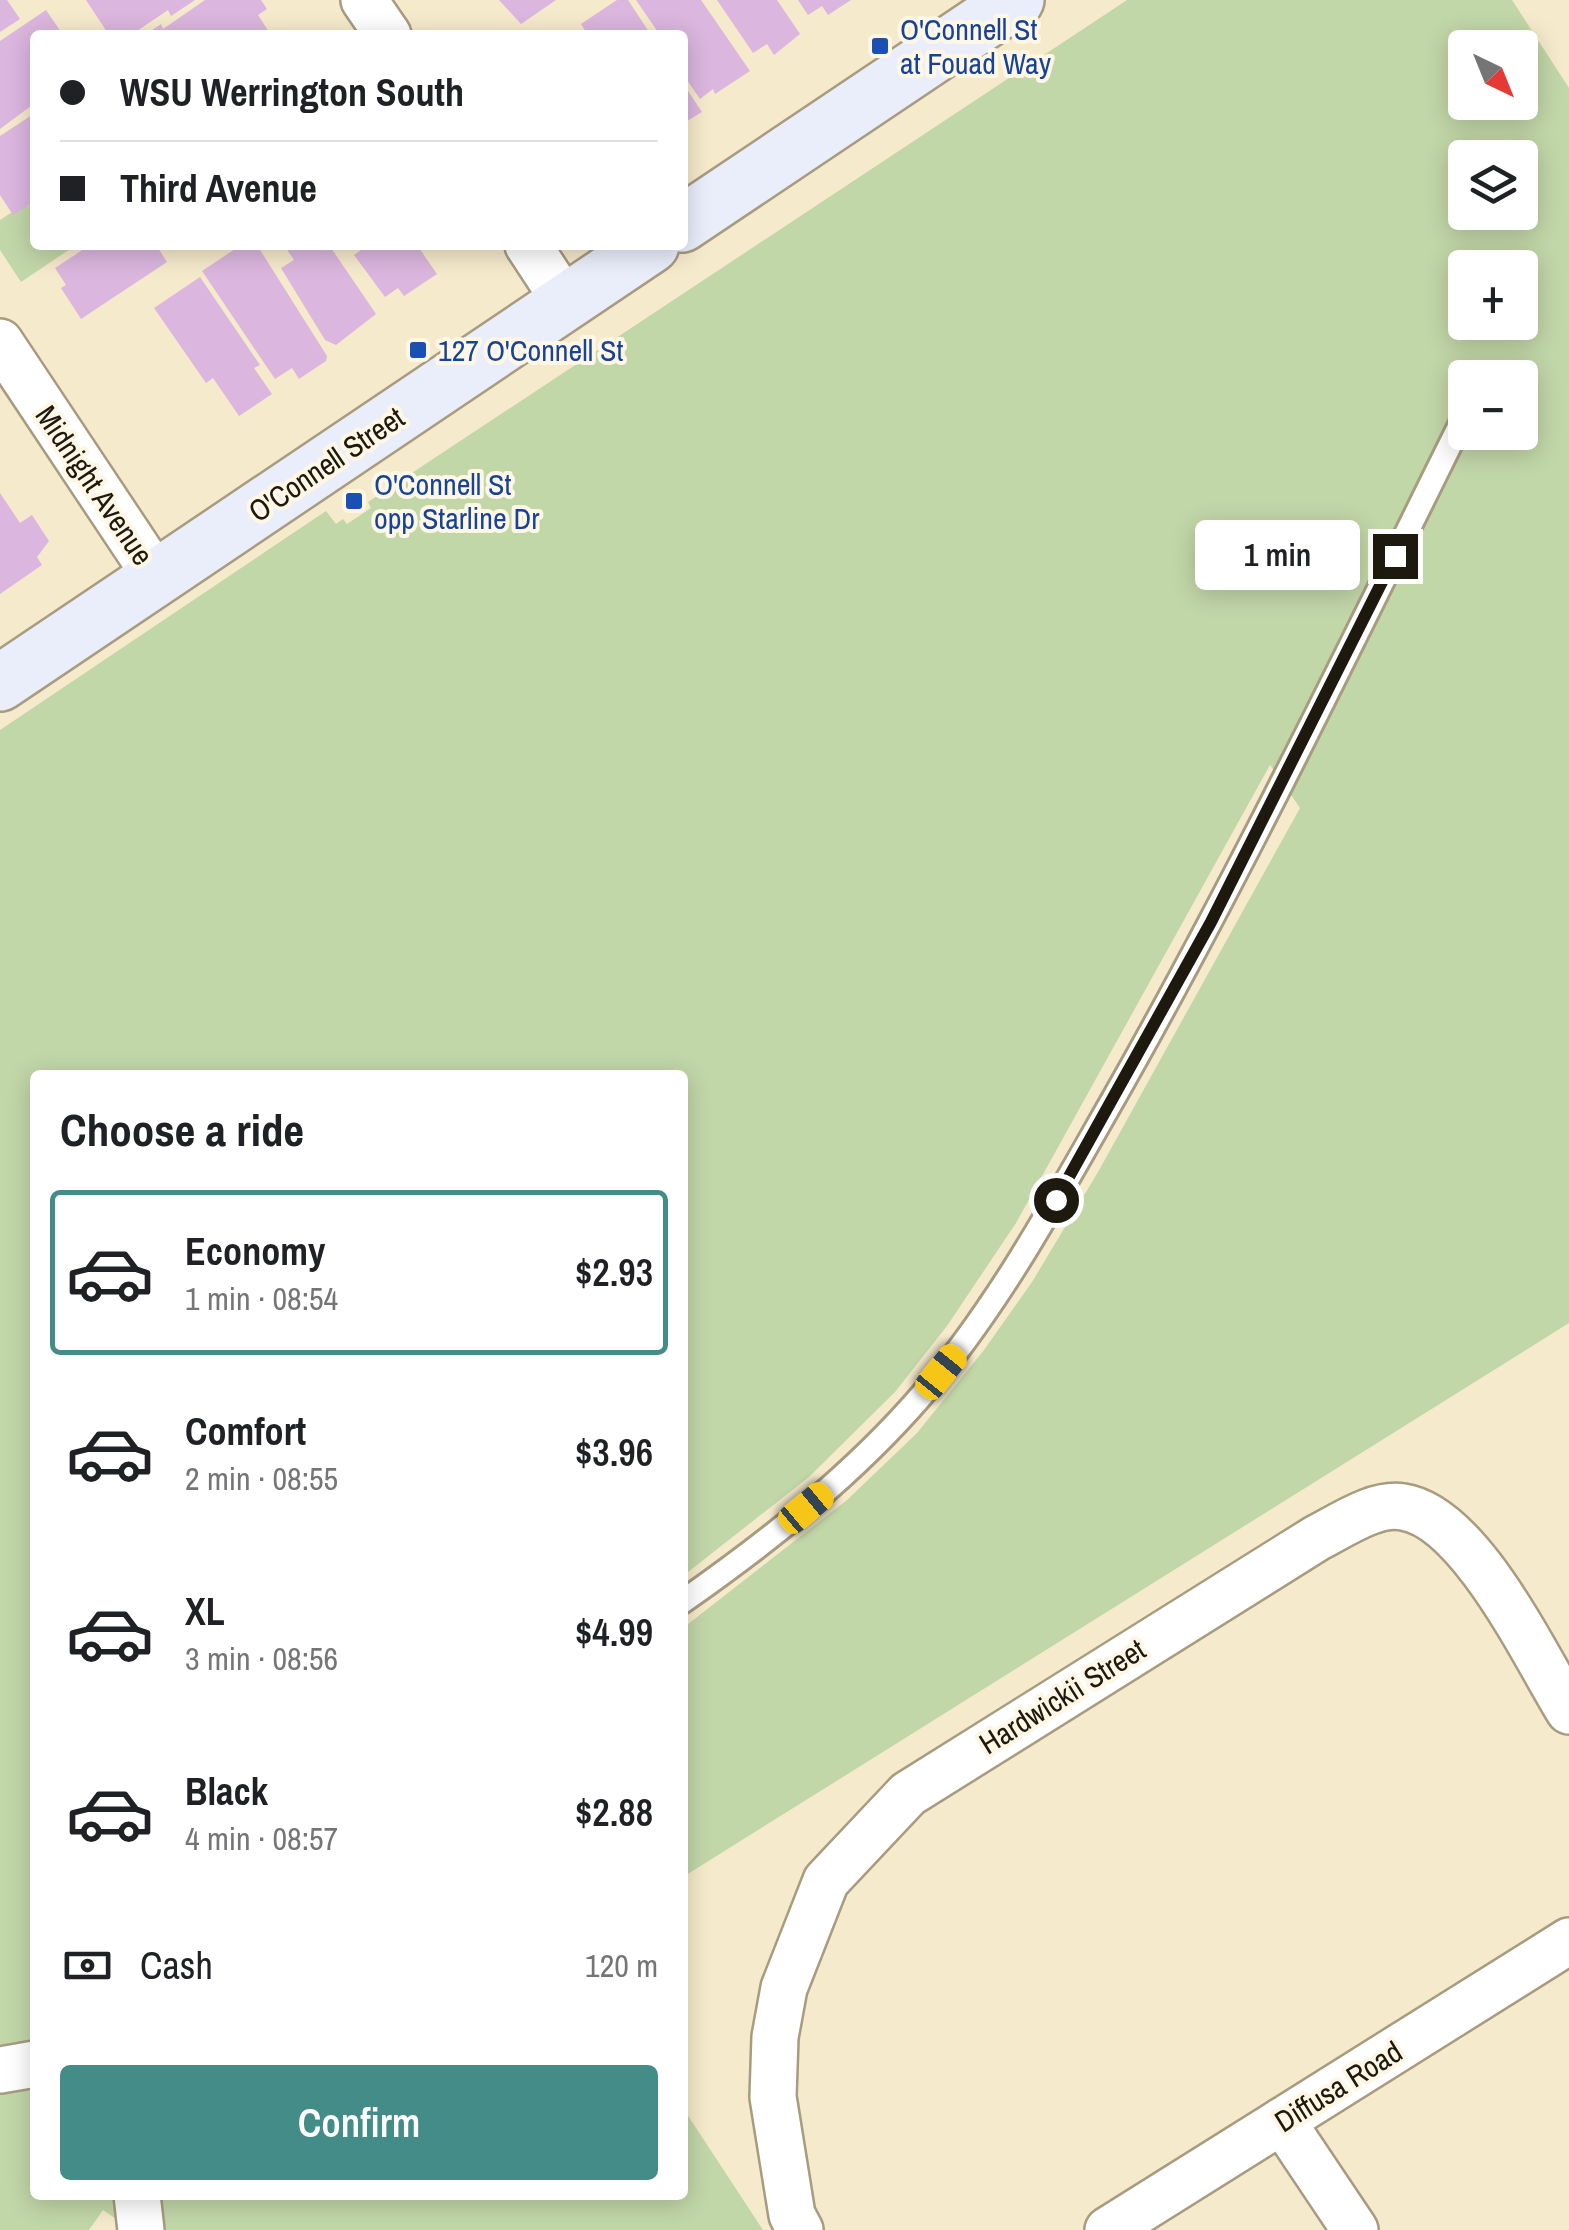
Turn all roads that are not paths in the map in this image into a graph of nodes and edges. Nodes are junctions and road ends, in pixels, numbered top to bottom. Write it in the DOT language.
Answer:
graph roads {
  1 [pos="364,0"];
  2 [pos="983,9"];
  3 [pos="385,30"];
  4 [pos="688,220"];
  5 [pos="531,250"];
  6 [pos="644,250"];
  7 [pos="566,302"];
  8 [pos="0,342"];
  9 [pos="1448,450"];
  10 [pos="157,578"];
  11 [pos="0,683"];
  12 [pos="688,1598"];
  13 [pos="1569,1711"];
  14 [pos="1569,1941"];
  15 [pos="30,2065"];
  16 [pos="0,2070"];
  17 [pos="1282,2121"];
  18 [pos="137,2200"];
  19 [pos="141,2230"];
  20 [pos="800,2230"];
  21 [pos="1108,2230"];
  22 [pos="1356,2230"];
  1 -- 3 [label="street"];
  2 -- 4 [label="street"];
  5 -- 7 [label="street"];
  6 -- 7 [label="street, O'Connell Street"];
  7 -- 10 [label="street, O'Connell Street"];
  8 -- 10 [label="street, Midnight Avenue"];
  9 -- 12 [label="lane"];
  10 -- 11 [label="street, O'Connell Street"];
  13 -- 20 [label="street, Hardwickii Street"];
  14 -- 17 [label="street, Diffusa Road"];
  15 -- 16 [label="street"];
  17 -- 21 [label="street, Diffusa Road"];
  17 -- 22 [label="street"];
  18 -- 19 [label="street"];
}
